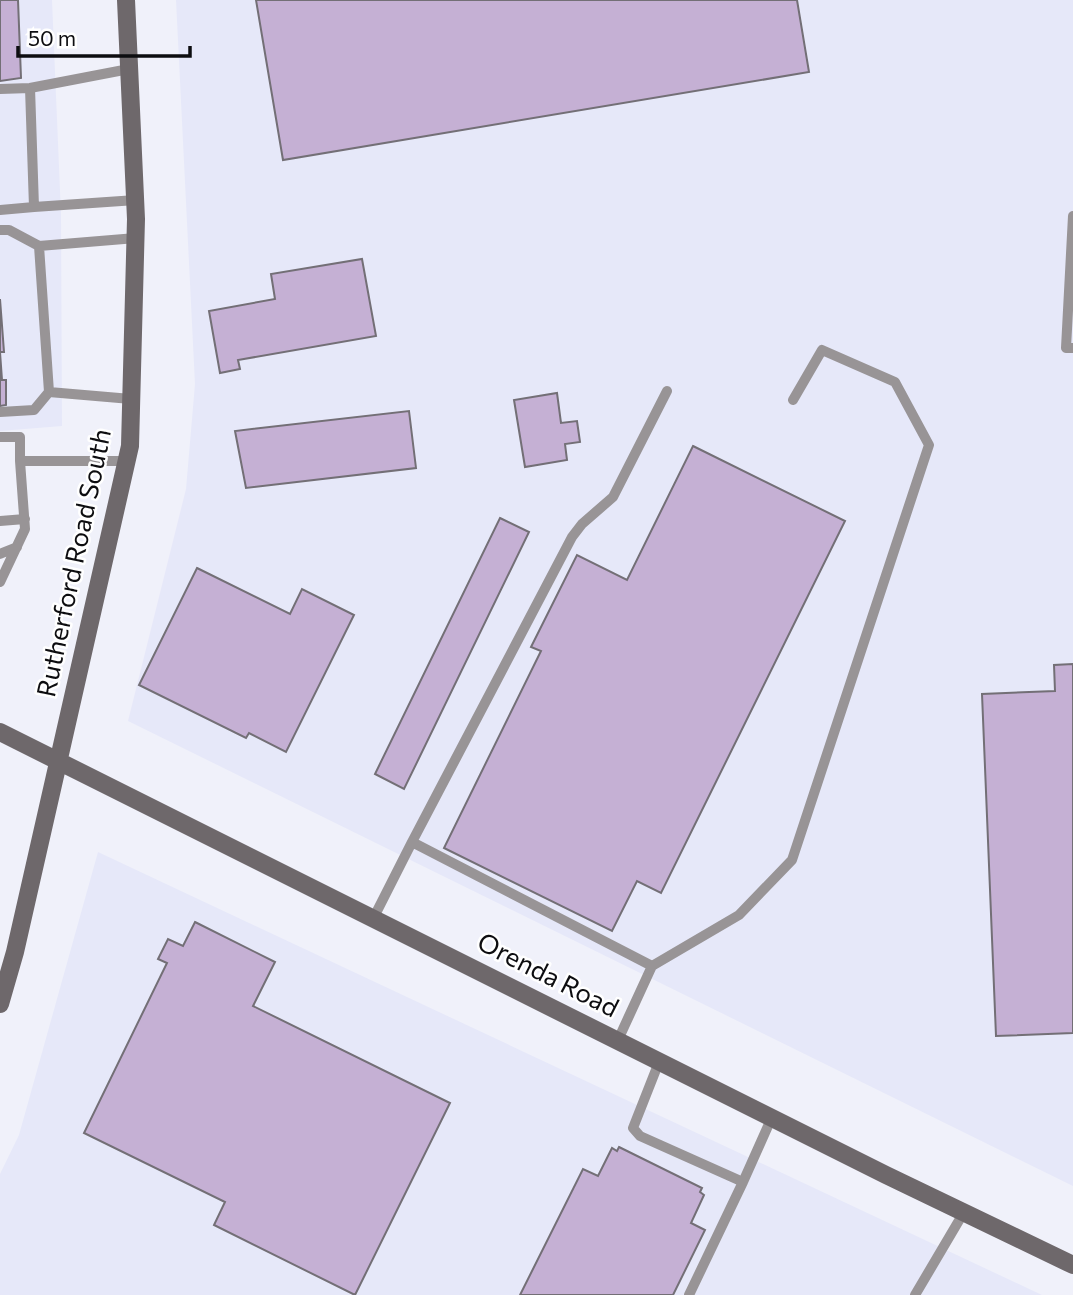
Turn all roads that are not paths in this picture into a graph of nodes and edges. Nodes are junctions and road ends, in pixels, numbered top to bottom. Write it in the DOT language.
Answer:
graph roads {
  1 [pos="126,0"];
  2 [pos="129,69"];
  3 [pos="30,88"];
  4 [pos="0,89"];
  5 [pos="136,200"];
  6 [pos="34,207"];
  7 [pos="0,210"];
  8 [pos="1073,216"];
  9 [pos="0,230"];
  10 [pos="136,238"];
  11 [pos="39,246"];
  12 [pos="1073,348"];
  13 [pos="49,391"];
  14 [pos="667,391"];
  15 [pos="131,399"];
  16 [pos="793,400"];
  17 [pos="0,412"];
  18 [pos="0,437"];
  19 [pos="20,461"];
  20 [pos="127,461"];
  21 [pos="25,519"];
  22 [pos="0,521"];
  23 [pos="17,547"];
  24 [pos="0,554"];
  25 [pos="0,582"];
  26 [pos="0,732"];
  27 [pos="58,758"];
  28 [pos="412,842"];
  29 [pos="374,917"];
  30 [pos="652,966"];
  31 [pos="0,1004"];
  32 [pos="618,1040"];
  33 [pos="659,1062"];
  34 [pos="772,1117"];
  35 [pos="743,1182"];
  36 [pos="964,1212"];
  37 [pos="1073,1265"];
  38 [pos="689,1295"];
  39 [pos="915,1295"];
  1 -- 2 [label="street, Rutherford Road South"];
  2 -- 3 [label="lane"];
  2 -- 5 [label="street, Rutherford Road South"];
  3 -- 4 [label="lane"];
  3 -- 6 [label="lane"];
  5 -- 6 [label="lane"];
  5 -- 10 [label="street, Rutherford Road South"];
  6 -- 7 [label="lane"];
  8 -- 12 [label="lane"];
  9 -- 11 [label="lane"];
  10 -- 11 [label="lane"];
  10 -- 15 [label="street, Rutherford Road South"];
  11 -- 13 [label="lane"];
  13 -- 15 [label="lane"];
  13 -- 17 [label="lane"];
  14 -- 28 [label="lane"];
  15 -- 20 [label="street, Rutherford Road South"];
  16 -- 30 [label="lane"];
  18 -- 19 [label="lane"];
  19 -- 20 [label="lane"];
  19 -- 21 [label="lane"];
  20 -- 27 [label="street, Rutherford Road South"];
  21 -- 22 [label="lane"];
  21 -- 23 [label="lane"];
  23 -- 24 [label="lane"];
  23 -- 25 [label="lane"];
  26 -- 27 [label="street, Orenda Road"];
  27 -- 29 [label="street, Orenda Road"];
  27 -- 31 [label="street, Rutherford Road South"];
  28 -- 29 [label="lane"];
  28 -- 30 [label="lane"];
  29 -- 32 [label="street, Orenda Road"];
  30 -- 32 [label="lane"];
  32 -- 33 [label="street, Orenda Road"];
  33 -- 34 [label="street, Orenda Road"];
  33 -- 35 [label="lane"];
  34 -- 35 [label="lane"];
  34 -- 36 [label="street, Orenda Road"];
  35 -- 38 [label="lane"];
  36 -- 37 [label="street, Orenda Road"];
  36 -- 39 [label="lane"];
}
